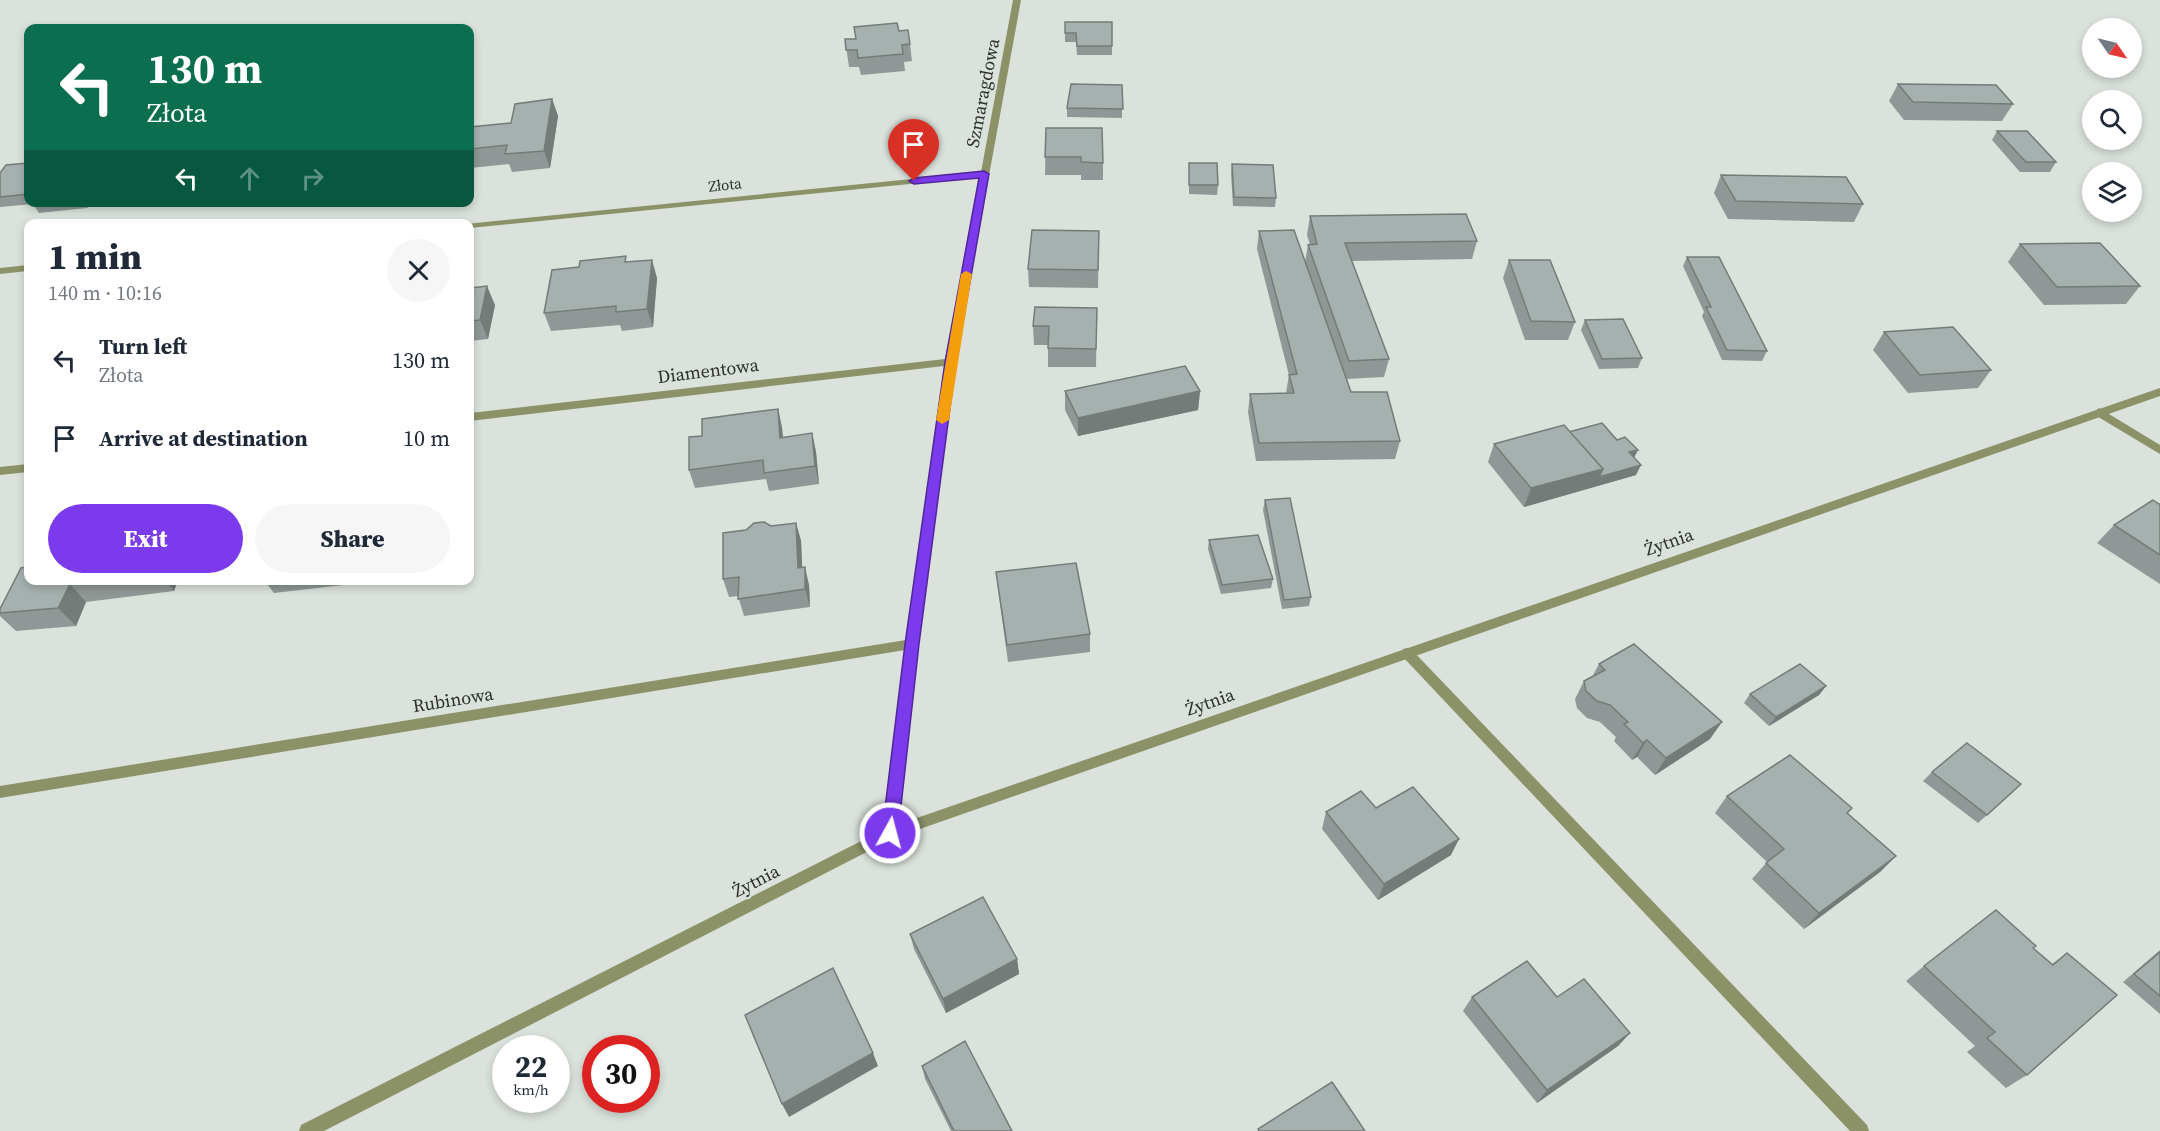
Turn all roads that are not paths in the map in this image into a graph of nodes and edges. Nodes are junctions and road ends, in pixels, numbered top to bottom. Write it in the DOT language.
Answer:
graph roads {
  1 [pos="1017,0"];
  2 [pos="984,174"];
  3 [pos="474,225"];
  4 [pos="24,268"];
  5 [pos="0,271"];
  6 [pos="950,362"];
  7 [pos="2160,392"];
  8 [pos="2099,411"];
  9 [pos="474,417"];
  10 [pos="2160,450"];
  11 [pos="24,468"];
  12 [pos="0,471"];
  13 [pos="912,644"];
  14 [pos="1407,653"];
  15 [pos="0,792"];
  16 [pos="890,833"];
  17 [pos="307,1131"];
  18 [pos="1861,1131"];
  1 -- 2 [label="street, Szmaragdowa"];
  2 -- 3 [label="street, Złota"];
  2 -- 6 [label="street, Szmaragdowa"];
  4 -- 5 [label="street"];
  6 -- 9 [label="street, Diamentowa"];
  6 -- 13 [label="street, Szmaragdowa"];
  7 -- 8 [label="street, Żytnia"];
  8 -- 10 [label="street"];
  8 -- 14 [label="street, Żytnia"];
  11 -- 12 [label="street"];
  13 -- 15 [label="street, Rubinowa"];
  13 -- 16 [label="street, Szmaragdowa"];
  14 -- 16 [label="street, Żytnia"];
  14 -- 18 [label="street"];
  16 -- 17 [label="street, Żytnia"];
}
